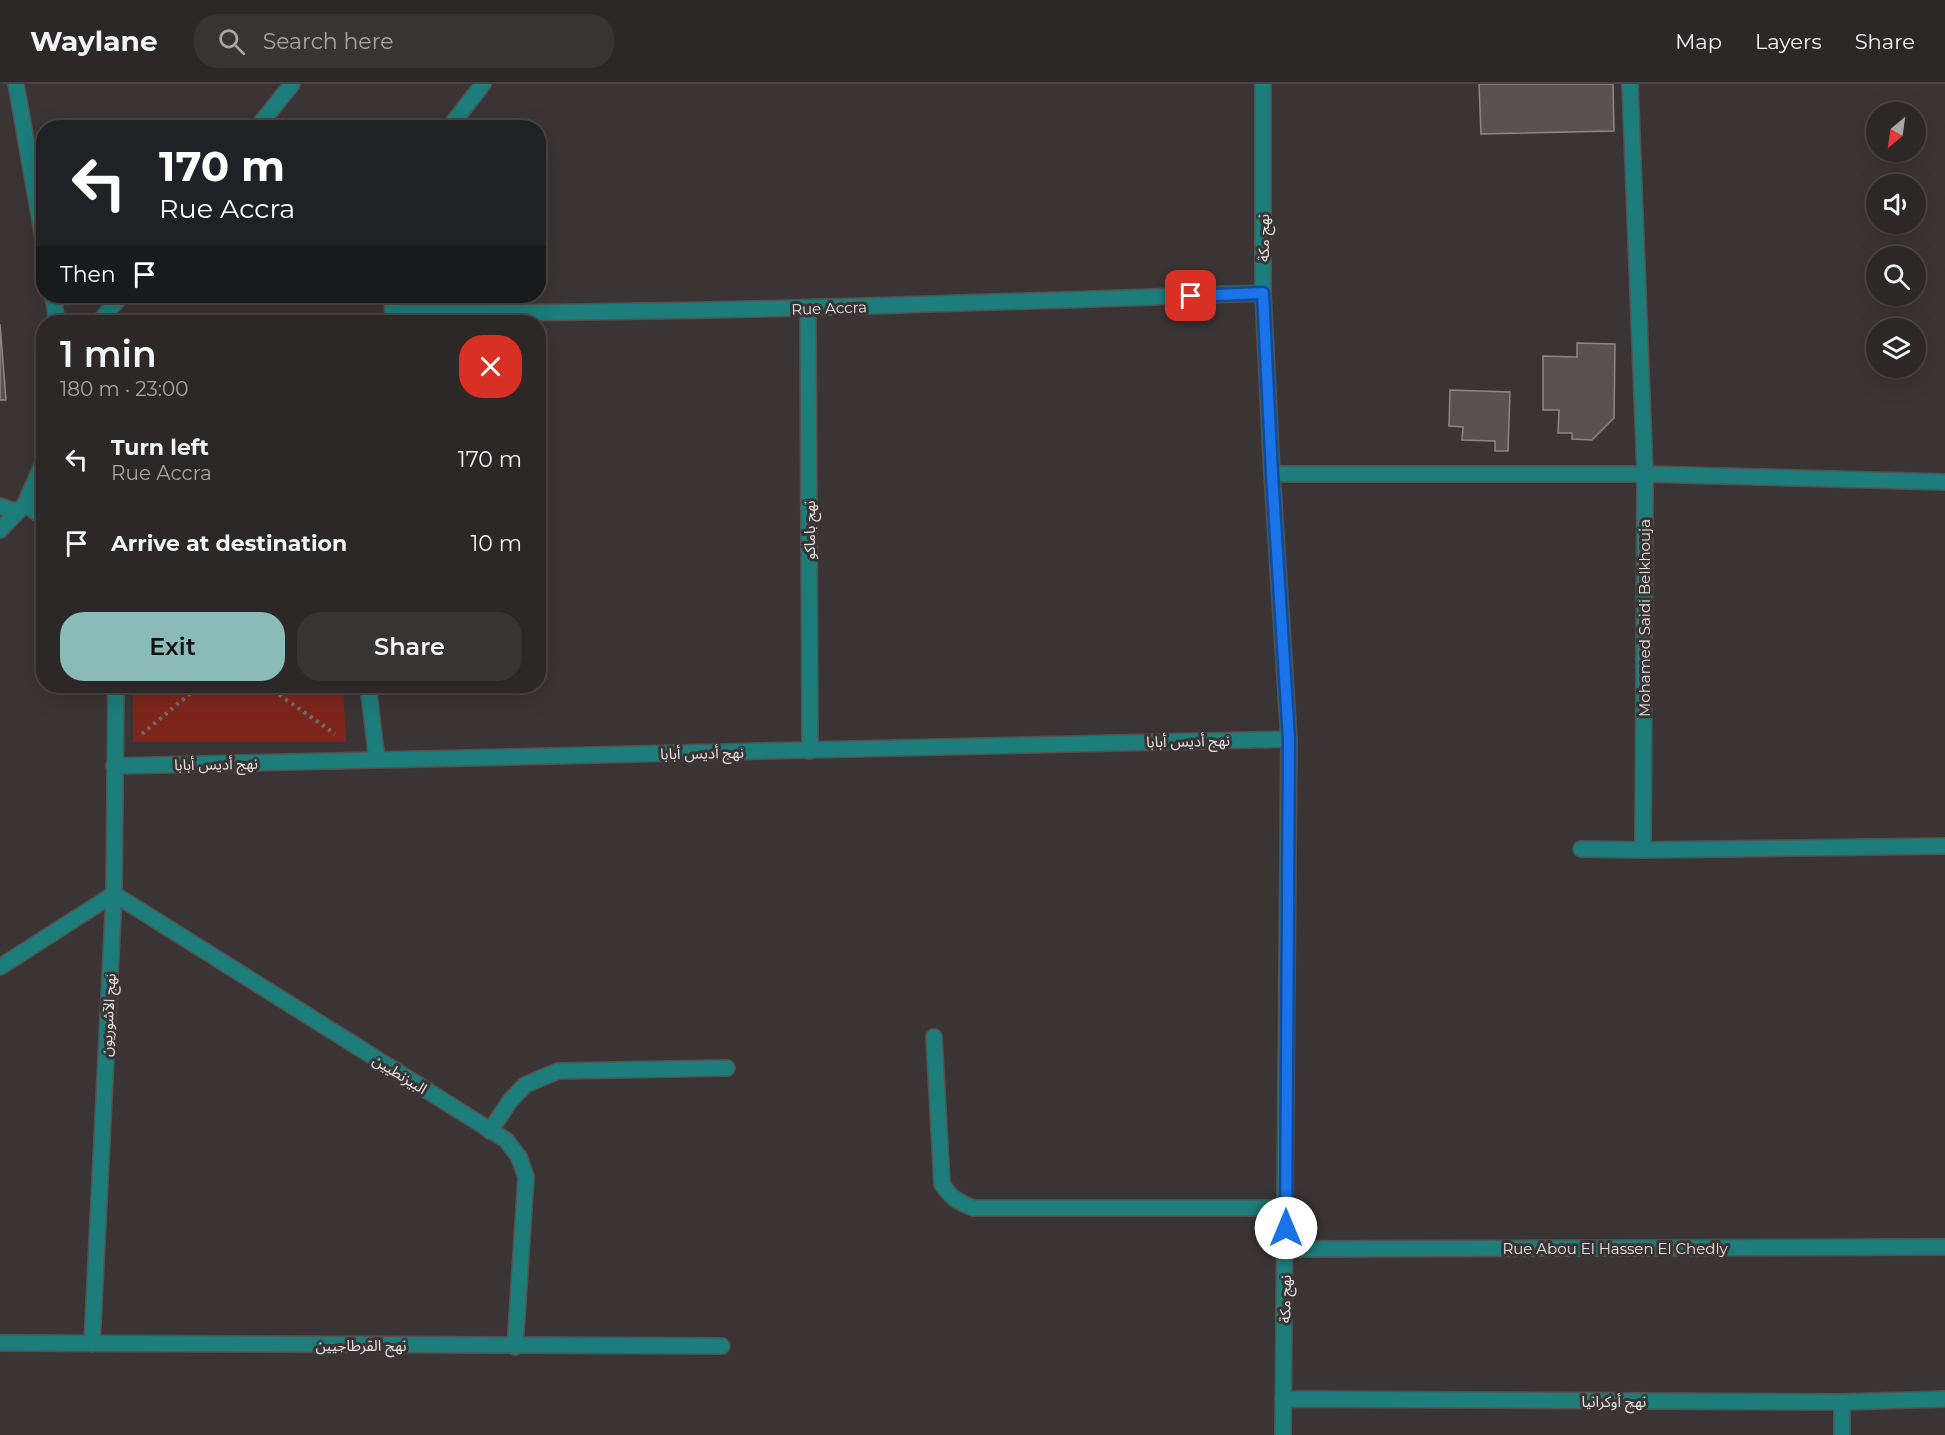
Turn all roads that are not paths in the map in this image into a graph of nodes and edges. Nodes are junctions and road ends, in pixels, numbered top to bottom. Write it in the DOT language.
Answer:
graph roads {
  1 [pos="16,84"];
  2 [pos="292,84"];
  3 [pos="483,84"];
  4 [pos="1263,84"];
  5 [pos="1630,84"];
  6 [pos="263,120"];
  7 [pos="455,120"];
  8 [pos="36,198"];
  9 [pos="1263,293"];
  10 [pos="115,303"];
  11 [pos="808,309"];
  12 [pos="105,315"];
  13 [pos="526,315"];
  14 [pos="1272,474"];
  15 [pos="1645,474"];
  16 [pos="36,477"];
  17 [pos="1945,482"];
  18 [pos="0,506"];
  19 [pos="21,508"];
  20 [pos="36,515"];
  21 [pos="0,530"];
  22 [pos="116,693"];
  23 [pos="369,693"];
  24 [pos="1289,739"];
  25 [pos="810,751"];
  26 [pos="377,760"];
  27 [pos="114,766"];
  28 [pos="1945,846"];
  29 [pos="1581,849"];
  30 [pos="1642,850"];
  31 [pos="114,894"];
  32 [pos="0,967"];
  33 [pos="934,1037"];
  34 [pos="727,1068"];
  35 [pos="490,1131"];
  36 [pos="1286,1208"];
  37 [pos="1945,1247"];
  38 [pos="1286,1249"];
  39 [pos="0,1343"];
  40 [pos="92,1344"];
  41 [pos="722,1346"];
  42 [pos="515,1347"];
  43 [pos="1283,1399"];
  44 [pos="1945,1399"];
  45 [pos="1842,1402"];
  46 [pos="1283,1435"];
  47 [pos="1842,1435"];
  1 -- 8 [label="street"];
  2 -- 6 [label="street"];
  3 -- 7 [label="street"];
  4 -- 9 [label="street, نهج مكة"];
  5 -- 15 [label="street, Mohamed Saidi Belkhouja"];
  9 -- 11 [label="street, Rue Accra"];
  9 -- 14 [label="street, نهج مكة"];
  10 -- 12 [label="street"];
  11 -- 13 [label="street, Rue Accra"];
  11 -- 25 [label="street, نهج باماكو"];
  14 -- 15 [label="street"];
  14 -- 24 [label="street, نهج مكة"];
  15 -- 17 [label="street"];
  15 -- 30 [label="street, Mohamed Saidi Belkhouja"];
  16 -- 19 [label="street"];
  18 -- 19 [label="street"];
  19 -- 20 [label="street"];
  19 -- 21 [label="street"];
  22 -- 27 [label="street, نهج الآشوريون"];
  23 -- 26 [label="street"];
  24 -- 25 [label="street, نهج أديس أبابا"];
  24 -- 36 [label="street, نهج مكة"];
  25 -- 26 [label="street, نهج أديس أبابا"];
  26 -- 27 [label="street, نهج أديس أبابا"];
  27 -- 31 [label="street, نهج الآشوريون"];
  28 -- 30 [label="street"];
  29 -- 30 [label="street"];
  31 -- 32 [label="street"];
  31 -- 35 [label="street, البيزنطيين"];
  31 -- 40 [label="street, نهج الآشوريون"];
  33 -- 36 [label="street"];
  34 -- 35 [label="street"];
  35 -- 42 [label="street, البيزنطيين"];
  36 -- 38 [label="street, نهج مكة"];
  37 -- 38 [label="street, Rue Abou El Hassen El Chedly"];
  38 -- 43 [label="street, نهج مكة"];
  39 -- 40 [label="street, نهج القرطاجيين"];
  40 -- 42 [label="street, نهج القرطاجيين"];
  41 -- 42 [label="street, نهج القرطاجيين"];
  43 -- 45 [label="street, نهج أوكرانيا"];
  43 -- 46 [label="street, نهج مكة"];
  44 -- 45 [label="street, نهج أوكرانيا"];
  45 -- 47 [label="street"];
}
